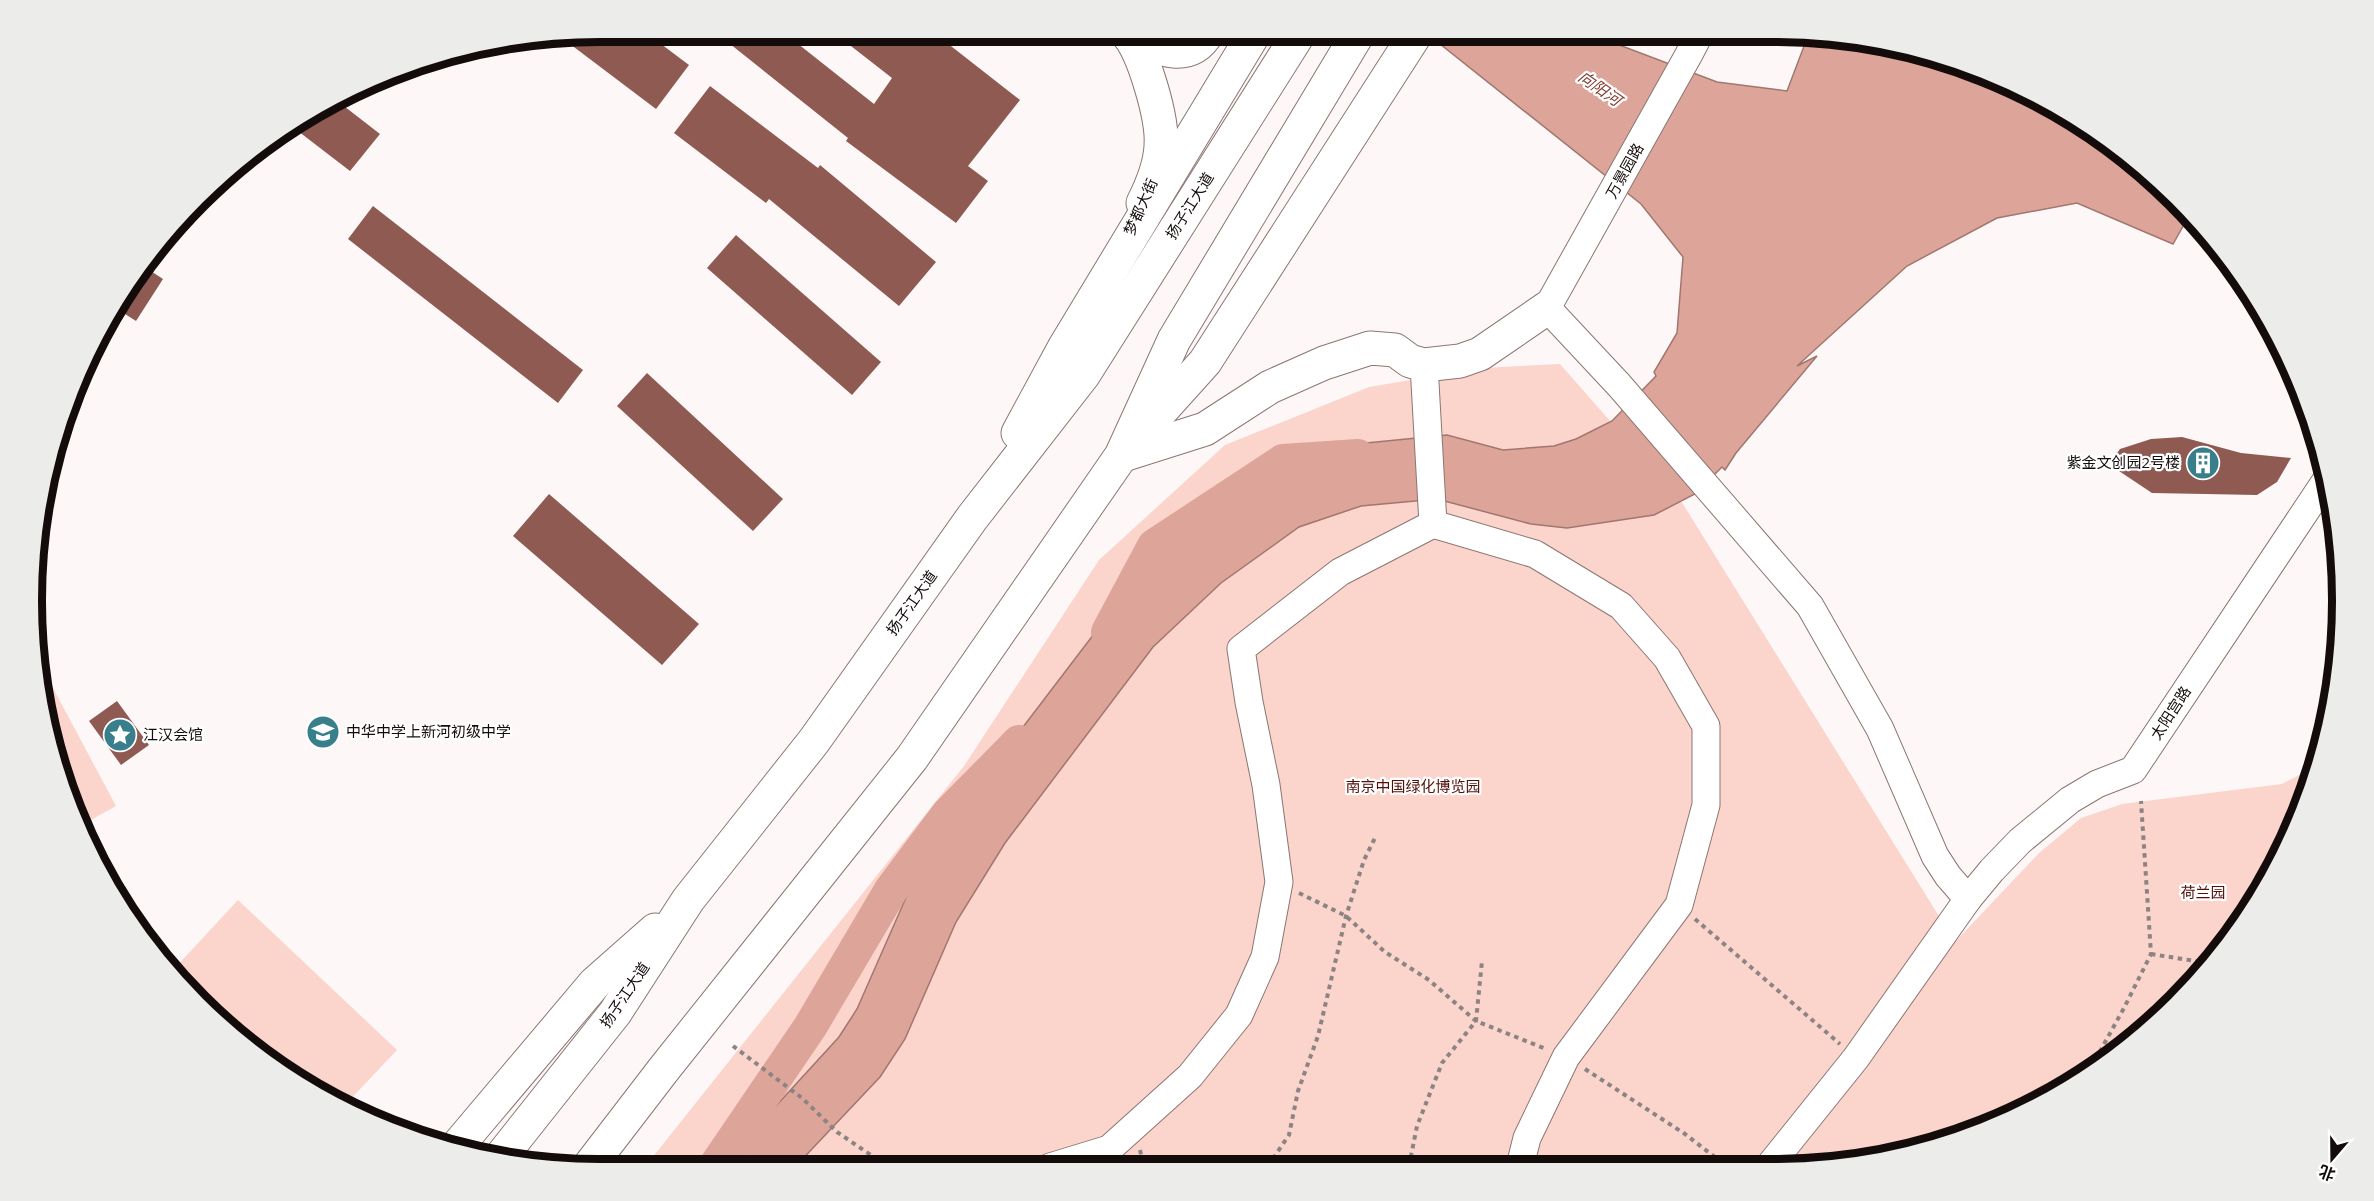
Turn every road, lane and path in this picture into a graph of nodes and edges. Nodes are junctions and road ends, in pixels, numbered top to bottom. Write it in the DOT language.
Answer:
graph roads {
  1 [pos="1131,42"];
  2 [pos="1144,42"];
  3 [pos="1202,42"];
  4 [pos="1249,42"];
  5 [pos="1294,42"];
  6 [pos="1353,42"];
  7 [pos="1410,42"];
  8 [pos="1694,44"];
  9 [pos="1108,278"];
  10 [pos="1547,308"];
  11 [pos="1424,365"];
  12 [pos="1121,456"];
  13 [pos="2320,489"];
  14 [pos="972,518"];
  15 [pos="1433,524"];
  16 [pos="2140,801"];
  17 [pos="1376,836"];
  18 [pos="1279,882"];
  19 [pos="1968,899"];
  20 [pos="688,900"];
  21 [pos="1679,905"];
  22 [pos="1346,916"];
  23 [pos="2151,954"];
  24 [pos="1482,961"];
  25 [pos="2199,962"];
  26 [pos="1476,1022"];
  27 [pos="733,1046"];
  28 [pos="1566,1057"];
  29 [pos="2095,1057"];
  30 [pos="1856,1058"];
  31 [pos="461,1141"];
  32 [pos="506,1150"];
  33 [pos="595,1159"];
  34 [pos="877,1159"];
  35 [pos="1076,1159"];
  36 [pos="1273,1159"];
  37 [pos="1410,1159"];
  38 [pos="1522,1159"];
  39 [pos="1717,1159"];
  40 [pos="1775,1159"];
  1 -- 9 [label="main road, 梦都大街"];
  2 -- 3 [label="main road"];
  4 -- 9 [label="main road"];
  5 -- 14 [label="main road, 扬子江大道"];
  6 -- 12 [label="main road"];
  7 -- 12 [label="main road"];
  8 -- 10 [label="street, 万景园路"];
  9 -- 14 [label="main road"];
  10 -- 11 [label="main road"];
  10 -- 19 [label="street"];
  11 -- 12 [label="main road"];
  11 -- 15 [label="street"];
  12 -- 33 [label="main road"];
  13 -- 19 [label="street, 太阳宫路"];
  14 -- 20 [label="main road, 扬子江大道"];
  15 -- 18 [label="street"];
  15 -- 21 [label="street"];
  16 -- 23 [label="path"];
  17 -- 22 [label="path"];
  18 -- 22 [label="path"];
  18 -- 35 [label="street"];
  19 -- 30 [label="street, 太阳宫路"];
  20 -- 31 [label="main road"];
  20 -- 32 [label="main road, 扬子江大道"];
  21 -- 28 [label="street"];
  21 -- 30 [label="path"];
  22 -- 26 [label="path"];
  22 -- 36 [label="path"];
  23 -- 25 [label="path"];
  23 -- 29 [label="path"];
  24 -- 26 [label="path"];
  26 -- 28 [label="path"];
  26 -- 37 [label="path"];
  27 -- 34 [label="path"];
  28 -- 38 [label="street"];
  28 -- 39 [label="path"];
  30 -- 40 [label="street, 太阳宫路"];
}
